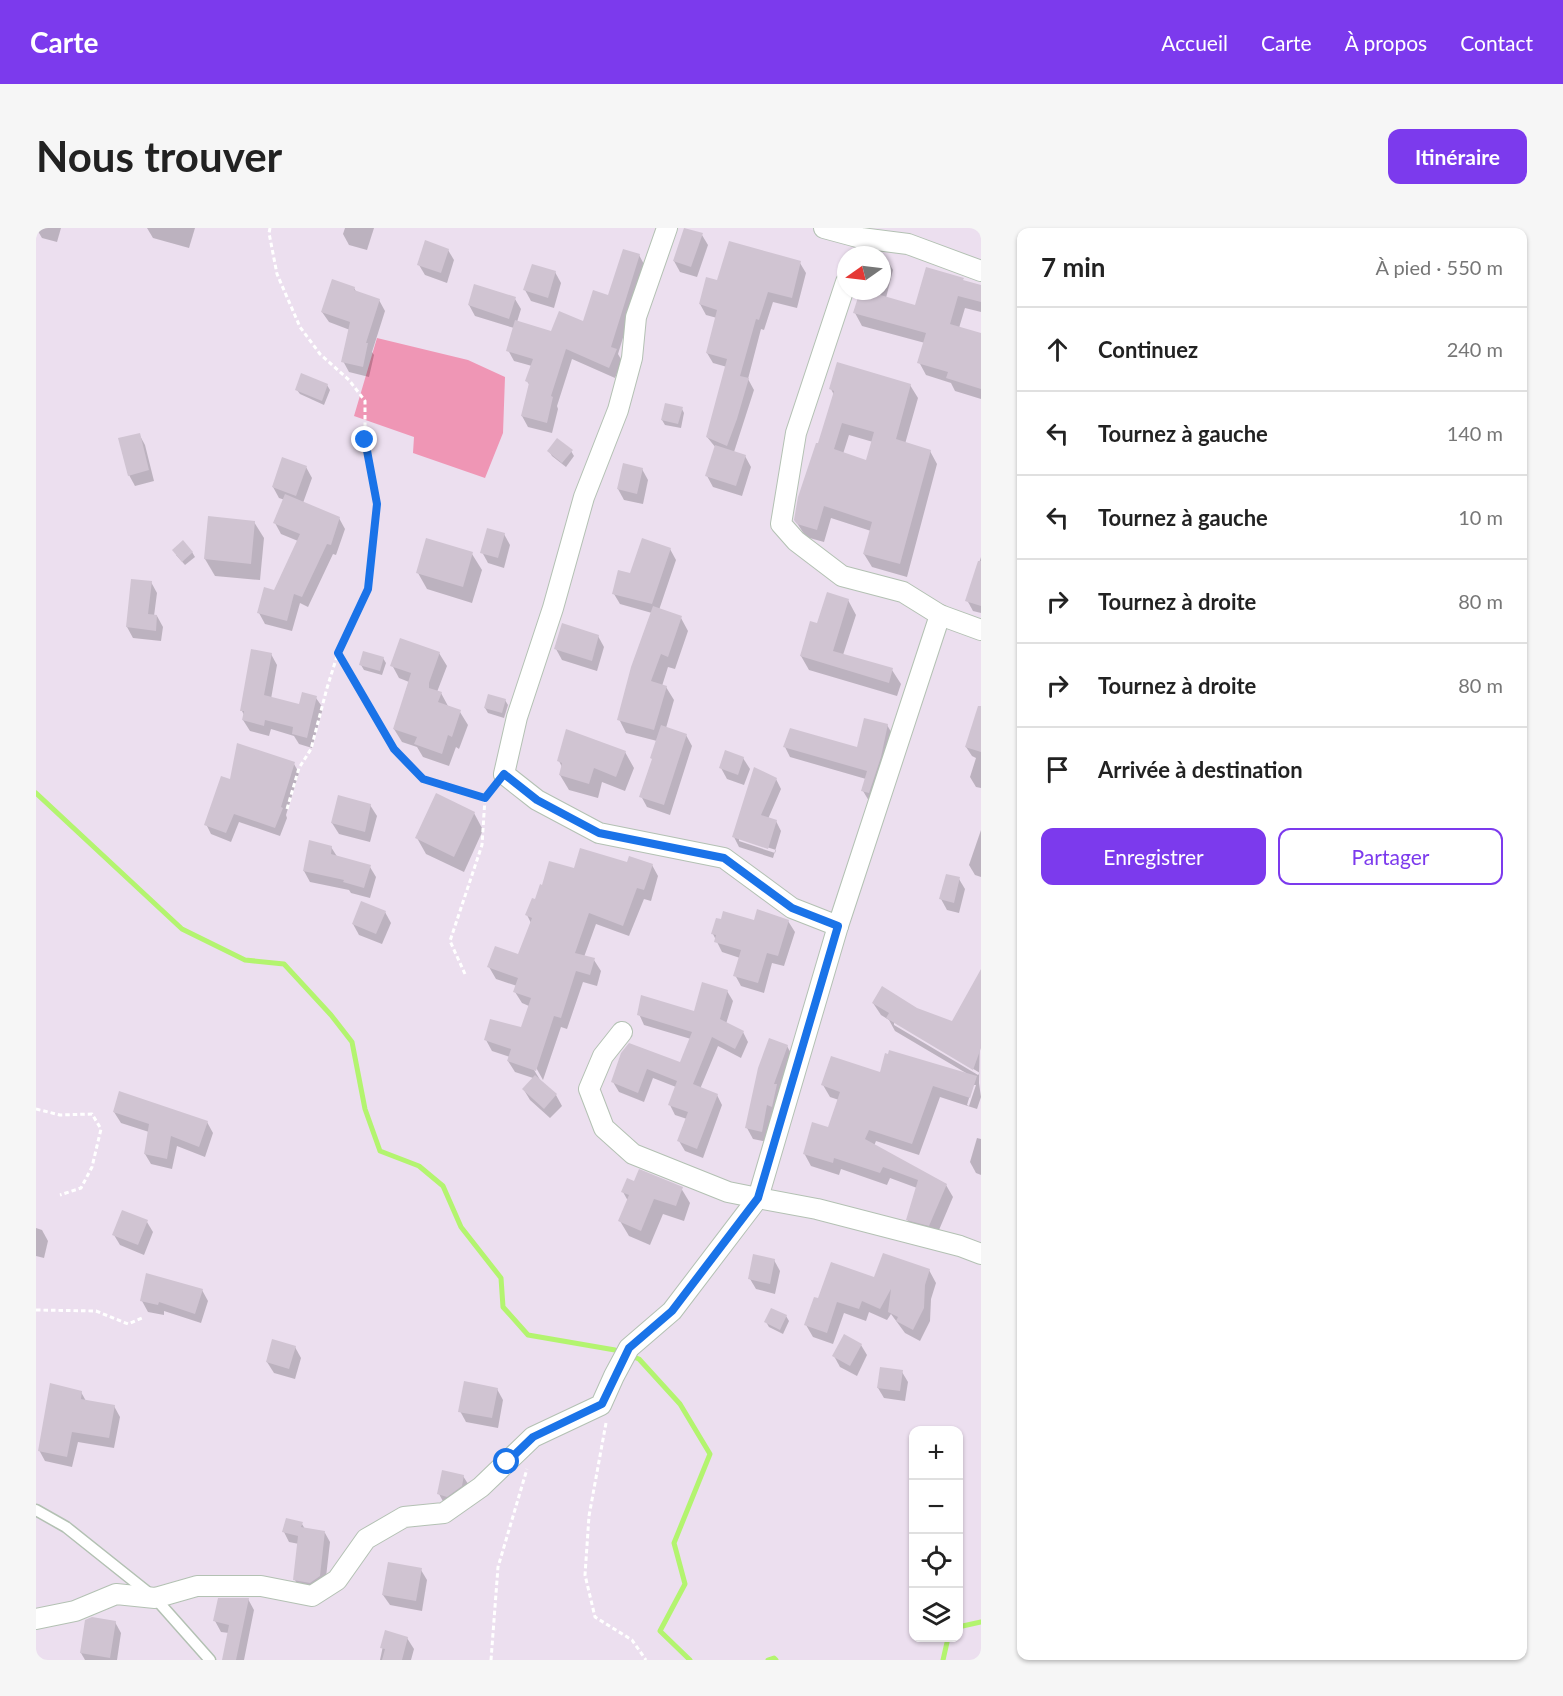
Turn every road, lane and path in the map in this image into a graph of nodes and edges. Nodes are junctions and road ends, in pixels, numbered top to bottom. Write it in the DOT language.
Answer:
graph roads {
  1 [pos="270,228"];
  2 [pos="667,228"];
  3 [pos="836,230"];
  4 [pos="857,246"];
  5 [pos="875,246"];
  6 [pos="981,271"];
  7 [pos="840,300"];
  8 [pos="940,615"];
  9 [pos="981,630"];
  10 [pos="338,653"];
  11 [pos="504,774"];
  12 [pos="485,798"];
  13 [pos="287,809"];
  14 [pos="838,926"];
  15 [pos="465,974"];
  16 [pos="622,1032"];
  17 [pos="36,1108"];
  18 [pos="60,1195"];
  19 [pos="758,1198"];
  20 [pos="981,1254"];
  21 [pos="36,1310"];
  22 [pos="142,1318"];
  23 [pos="606,1423"];
  24 [pos="529,1465"];
  25 [pos="36,1510"];
  26 [pos="155,1598"];
  27 [pos="36,1619"];
  28 [pos="210,1660"];
  29 [pos="491,1660"];
  30 [pos="646,1660"];
  1 -- 10 [label="path"];
  2 -- 11 [label="street"];
  3 -- 4 [label="street"];
  5 -- 6 [label="street"];
  7 -- 8 [label="street"];
  8 -- 9 [label="street"];
  8 -- 14 [label="street"];
  10 -- 12 [label="path"];
  10 -- 13 [label="path"];
  11 -- 12 [label="path"];
  11 -- 14 [label="street"];
  12 -- 15 [label="path"];
  14 -- 19 [label="street"];
  16 -- 19 [label="street"];
  17 -- 18 [label="path"];
  19 -- 20 [label="street"];
  19 -- 26 [label="street"];
  21 -- 22 [label="path"];
  23 -- 30 [label="path"];
  24 -- 29 [label="path"];
  25 -- 26 [label="lane"];
  26 -- 27 [label="street"];
  26 -- 28 [label="lane"];
}
